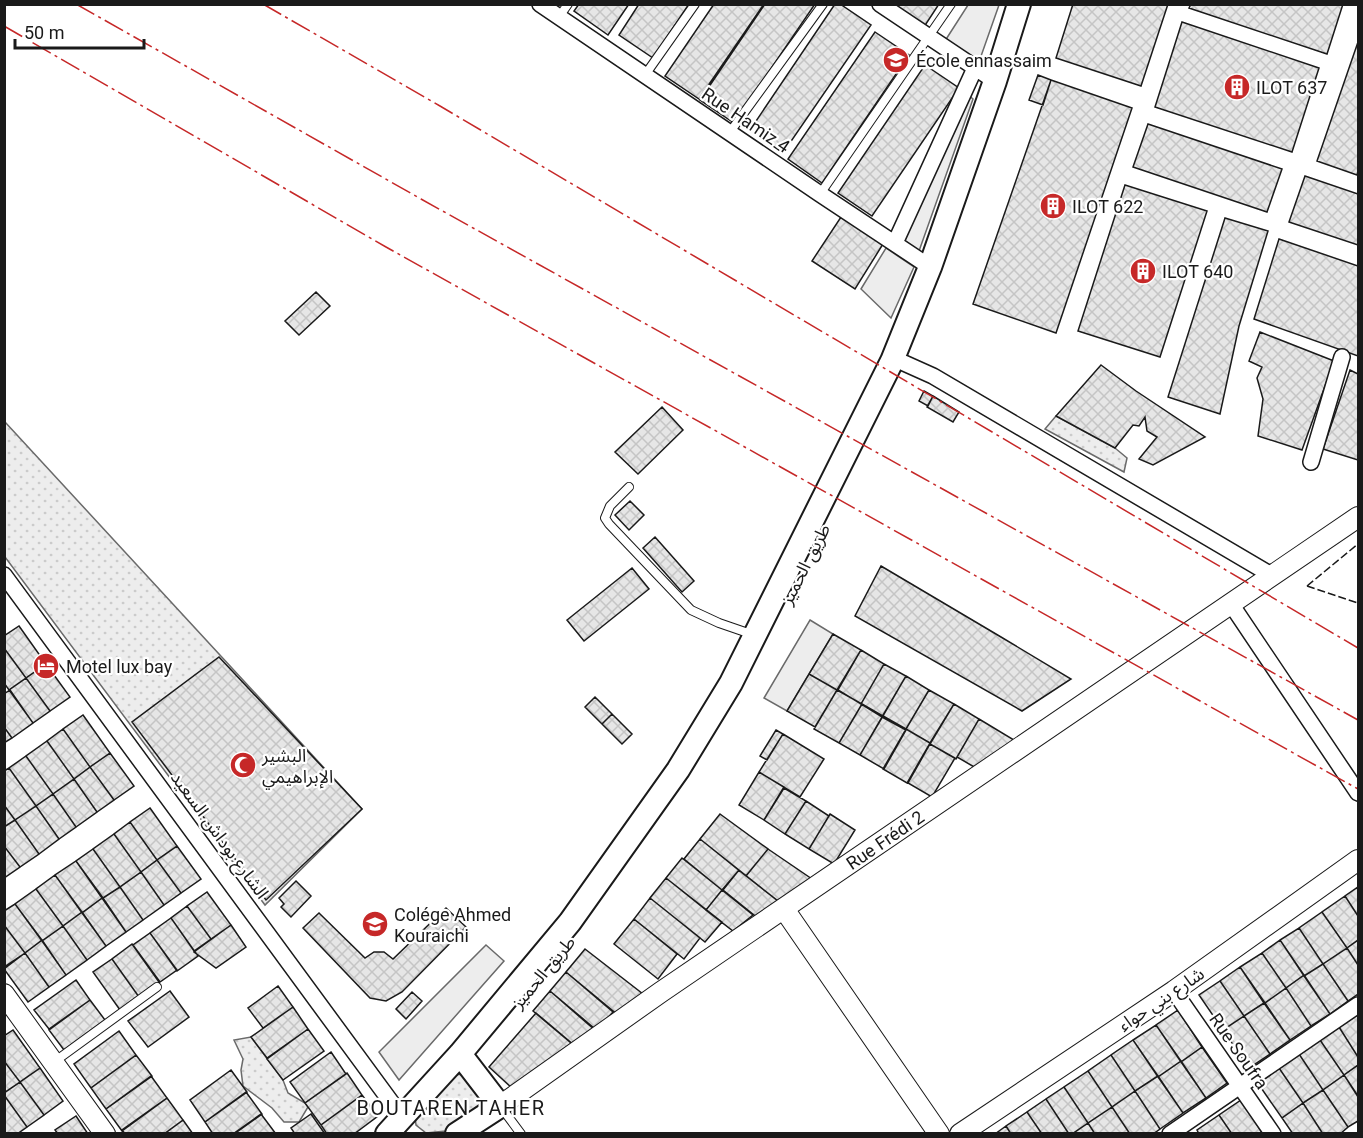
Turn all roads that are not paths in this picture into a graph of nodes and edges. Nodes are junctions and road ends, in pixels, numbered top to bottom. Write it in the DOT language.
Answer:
graph roads {
  1 [pos="540,4"];
  2 [pos="695,4"];
  3 [pos="823,4"];
  4 [pos="880,4"];
  5 [pos="951,4"];
  6 [pos="1019,4"];
  7 [pos="1031,4"];
  8 [pos="563,11"];
  9 [pos="928,37"];
  10 [pos="975,68"];
  11 [pos="645,75"];
  12 [pos="994,81"];
  13 [pos="730,132"];
  14 [pos="820,194"];
  15 [pos="895,243"];
  16 [pos="930,267"];
  17 [pos="1342,357"];
  18 [pos="904,363"];
  19 [pos="1311,462"];
  20 [pos="629,487"];
  21 [pos="1359,517"];
  22 [pos="4,575"];
  23 [pos="1273,576"];
  24 [pos="1232,604"];
  25 [pos="756,636"];
  26 [pos="1359,793"];
  27 [pos="1359,860"];
  28 [pos="784,909"];
  29 [pos="157,987"];
  30 [pos="1174,991"];
  31 [pos="4,994"];
  32 [pos="1359,1005"];
  33 [pos="463,1059"];
  34 [pos="54,1062"];
  35 [pos="1239,1085"];
  36 [pos="500,1106"];
  37 [pos="398,1129"];
  38 [pos="105,1134"];
  39 [pos="457,1134"];
  40 [pos="521,1134"];
  41 [pos="939,1134"];
  42 [pos="960,1134"];
  43 [pos="1170,1134"];
  44 [pos="1273,1134"];
  1 -- 8 [label="street, Rue Hamiz 4"];
  2 -- 11 [label="lane"];
  3 -- 13 [label="lane"];
  4 -- 9 [label="street"];
  5 -- 9 [label="lane"];
  6 -- 12 [label="main road, طريق الحميز"];
  7 -- 18 [label="main road, طريق الحميز"];
  8 -- 11 [label="street, Rue Hamiz 4"];
  9 -- 10 [label="street"];
  9 -- 14 [label="lane"];
  10 -- 12 [label="street"];
  10 -- 15 [label="street"];
  11 -- 13 [label="street, Rue Hamiz 4"];
  12 -- 16 [label="main road, طريق الحميز"];
  13 -- 14 [label="street, Rue Hamiz 4"];
  14 -- 15 [label="street, Rue Hamiz 4"];
  15 -- 16 [label="street, Rue Hamiz 4"];
  16 -- 25 [label="main road, طريق الحميز"];
  17 -- 19 [label="street"];
  18 -- 23 [label="street"];
  18 -- 33 [label="main road, طريق الحميز"];
  20 -- 25 [label="lane"];
  21 -- 23 [label="street, Rue Frédi 2"];
  22 -- 37 [label="street, الشارع بوداش السعيد"];
  23 -- 24 [label="street, Rue Frédi 2"];
  24 -- 26 [label="street"];
  24 -- 28 [label="street, Rue Frédi 2"];
  25 -- 33 [label="main road, طريق الحميز"];
  27 -- 30 [label="street, شارع بني حواء"];
  28 -- 36 [label="street, Rue Frédi 2"];
  28 -- 41 [label="street"];
  29 -- 34 [label="lane"];
  30 -- 35 [label="street, Rue Soufra"];
  30 -- 42 [label="street, شارع بني حواء"];
  31 -- 34 [label="street"];
  32 -- 35 [label="street"];
  33 -- 36 [label="main road"];
  33 -- 37 [label="main road"];
  34 -- 38 [label="street"];
  35 -- 43 [label="street"];
  35 -- 44 [label="street, Rue Soufra"];
  36 -- 39 [label="main road"];
  36 -- 40 [label="lane"];
}
